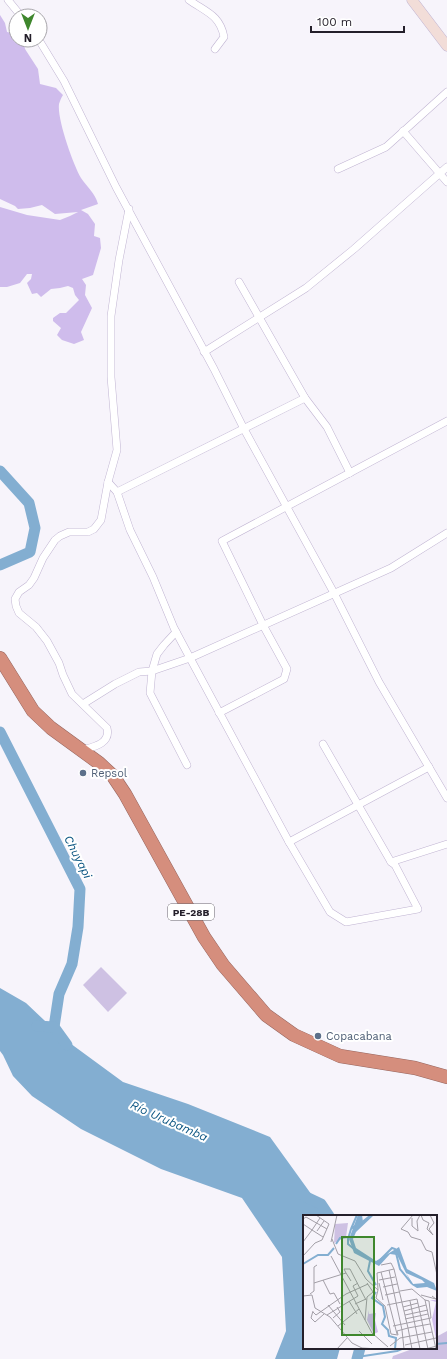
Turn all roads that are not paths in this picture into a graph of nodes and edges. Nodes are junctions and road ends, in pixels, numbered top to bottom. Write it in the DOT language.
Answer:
graph roads {
  1 [pos="8,0"];
  2 [pos="189,0"];
  3 [pos="412,0"];
  4 [pos="14,8"];
  5 [pos="447,46"];
  6 [pos="44,48"];
  7 [pos="215,49"];
  8 [pos="447,92"];
  9 [pos="403,131"];
  10 [pos="447,167"];
  11 [pos="338,169"];
  12 [pos="440,174"];
  13 [pos="447,182"];
  14 [pos="129,209"];
  15 [pos="239,282"];
  16 [pos="259,317"];
  17 [pos="204,352"];
  18 [pos="305,398"];
  19 [pos="447,421"];
  20 [pos="244,429"];
  21 [pos="350,473"];
  22 [pos="108,482"];
  23 [pos="118,492"];
  24 [pos="287,506"];
  25 [pos="447,533"];
  26 [pos="334,593"];
  27 [pos="263,625"];
  28 [pos="176,632"];
  29 [pos="0,658"];
  30 [pos="190,658"];
  31 [pos="152,671"];
  32 [pos="83,704"];
  33 [pos="219,713"];
  34 [pos="323,744"];
  35 [pos="82,750"];
  36 [pos="187,765"];
  37 [pos="429,767"];
  38 [pos="447,798"];
  39 [pos="359,804"];
  40 [pos="289,842"];
  41 [pos="447,844"];
  42 [pos="391,862"];
  43 [pos="447,1076"];
  1 -- 4 [label="street"];
  2 -- 7 [label="street"];
  3 -- 5 [label="street"];
  6 -- 14 [label="street"];
  8 -- 9 [label="street"];
  9 -- 11 [label="street"];
  9 -- 12 [label="street"];
  10 -- 12 [label="street"];
  12 -- 13 [label="street"];
  12 -- 16 [label="street"];
  14 -- 17 [label="street"];
  14 -- 22 [label="street"];
  15 -- 16 [label="street"];
  16 -- 17 [label="street"];
  16 -- 18 [label="street"];
  17 -- 20 [label="street"];
  18 -- 20 [label="street"];
  18 -- 21 [label="street"];
  19 -- 21 [label="street"];
  20 -- 23 [label="street"];
  20 -- 24 [label="street"];
  21 -- 24 [label="street"];
  22 -- 23 [label="street"];
  22 -- 32 [label="street"];
  23 -- 28 [label="street"];
  24 -- 26 [label="street"];
  24 -- 27 [label="street"];
  25 -- 26 [label="street"];
  26 -- 27 [label="street"];
  26 -- 37 [label="street"];
  27 -- 30 [label="street"];
  27 -- 33 [label="street"];
  28 -- 30 [label="street"];
  28 -- 31 [label="street"];
  29 -- 35 [label="highway, PE-28B"];
  30 -- 31 [label="street"];
  30 -- 33 [label="street"];
  31 -- 32 [label="street"];
  31 -- 36 [label="street"];
  32 -- 35 [label="street"];
  33 -- 40 [label="street"];
  34 -- 39 [label="street"];
  35 -- 43 [label="highway, PE-28B"];
  37 -- 38 [label="street"];
  37 -- 39 [label="street"];
  39 -- 40 [label="street"];
  39 -- 42 [label="street"];
  40 -- 42 [label="street"];
  41 -- 42 [label="street"];
}
